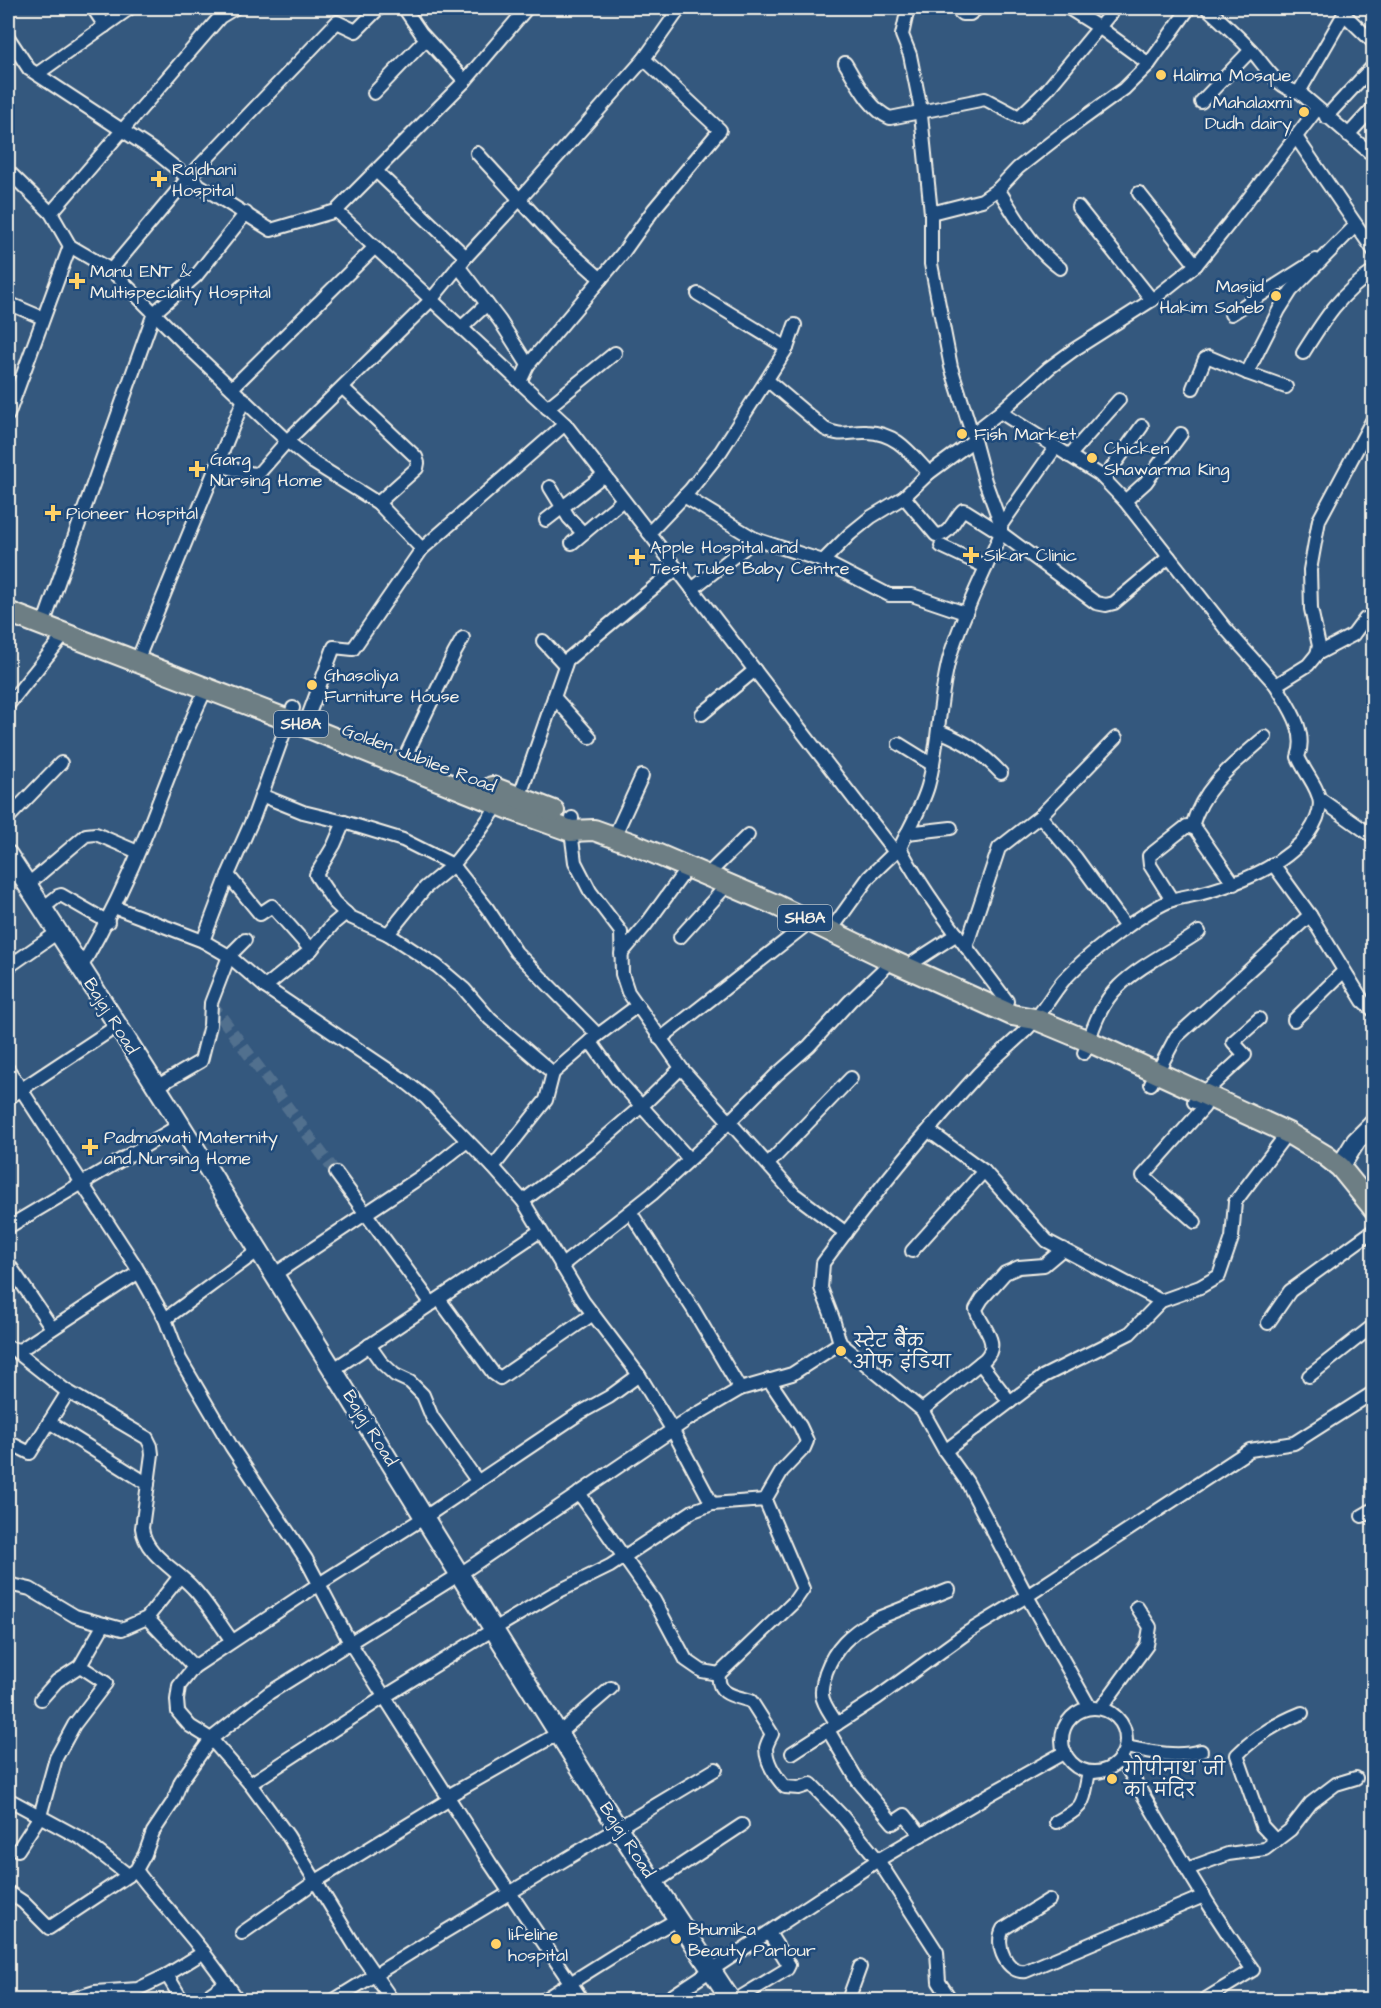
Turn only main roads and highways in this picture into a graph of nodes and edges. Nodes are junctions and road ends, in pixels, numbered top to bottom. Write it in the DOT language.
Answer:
graph roads {
  1 [pos="8,598"];
  2 [pos="8,612"];
  3 [pos="45,620"];
  4 [pos="140,656"];
  5 [pos="297,714"];
  6 [pos="571,824"];
  7 [pos="1200,1102"];
  8 [pos="1312,1149"];
  9 [pos="1374,1209"];
  1 -- 3 [label="main road, Golden Jubilee Road / SH8A"];
  2 -- 3 [label="main road, SH8A"];
  3 -- 4 [label="main road, Golden Jubilee Road / SH8A"];
  3 -- 4 [label="main road, SH8A"];
  4 -- 5 [label="main road, Golden Jubilee Road / SH8A"];
  4 -- 5 [label="main road, SH8A"];
  5 -- 6 [label="main road, Golden Jubilee Road / SH8A"];
  5 -- 6 [label="main road, SH8A"];
  6 -- 7 [label="main road, SH8A"];
  7 -- 8 [label="main road, SH8A"];
  7 -- 8 [label="main road, SH8A"];
  8 -- 9 [label="main road, SH8A"];
}
